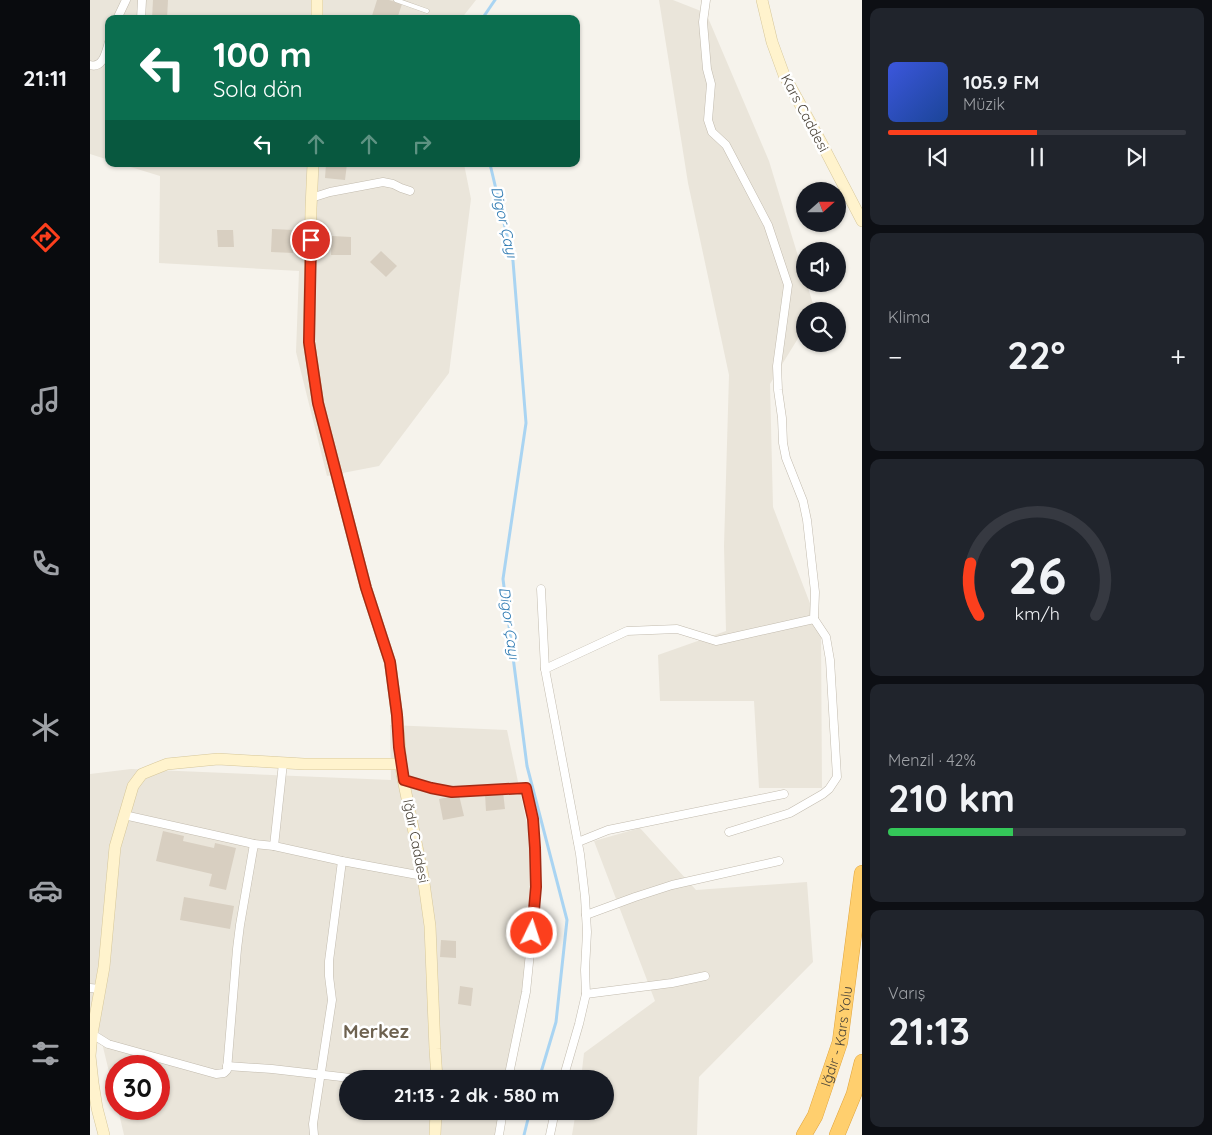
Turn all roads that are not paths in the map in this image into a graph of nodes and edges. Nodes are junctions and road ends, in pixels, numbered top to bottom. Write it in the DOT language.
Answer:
graph roads {
  1 [pos="126,0"];
  2 [pos="142,0"];
  3 [pos="317,0"];
  4 [pos="396,0"];
  5 [pos="706,0"];
  6 [pos="762,0"];
  7 [pos="427,11"];
  8 [pos="120,15"];
  9 [pos="141,15"];
  10 [pos="317,15"];
  11 [pos="105,56"];
  12 [pos="90,65"];
  13 [pos="313,167"];
  14 [pos="410,190"];
  15 [pos="311,198"];
  16 [pos="862,221"];
  17 [pos="541,589"];
  18 [pos="814,619"];
  19 [pos="545,669"];
  20 [pos="283,763"];
  21 [pos="401,764"];
  22 [pos="404,780"];
  23 [pos="784,794"];
  24 [pos="124,815"];
  25 [pos="729,832"];
  26 [pos="578,842"];
  27 [pos="254,844"];
  28 [pos="274,846"];
  29 [pos="342,861"];
  30 [pos="779,861"];
  31 [pos="862,873"];
  32 [pos="424,876"];
  33 [pos="586,915"];
  34 [pos="859,916"];
  35 [pos="704,976"];
  36 [pos="95,989"];
  37 [pos="586,994"];
  38 [pos="92,1034"];
  39 [pos="862,1062"];
  40 [pos="227,1066"];
  41 [pos="436,1070"];
  42 [pos="510,1070"];
  43 [pos="566,1070"];
  44 [pos="320,1074"];
  45 [pos="339,1076"];
  46 [pos="436,1120"];
  47 [pos="502,1120"];
  48 [pos="553,1120"];
  49 [pos="104,1135"];
  50 [pos="314,1135"];
  51 [pos="435,1135"];
  52 [pos="500,1135"];
  53 [pos="550,1135"];
  54 [pos="804,1135"];
  55 [pos="838,1135"];
  1 -- 8 [label="street"];
  2 -- 9 [label="street"];
  3 -- 10 [label="street"];
  4 -- 7 [label="lane"];
  5 -- 18 [label="street"];
  6 -- 16 [label="street, Kars Caddesi"];
  11 -- 12 [label="street"];
  13 -- 15 [label="street, Iğdır Caddesi"];
  14 -- 15 [label="street"];
  15 -- 21 [label="street, Iğdır Caddesi"];
  17 -- 19 [label="street"];
  18 -- 19 [label="street"];
  18 -- 25 [label="street"];
  19 -- 26 [label="street"];
  20 -- 21 [label="street"];
  20 -- 24 [label="street"];
  20 -- 28 [label="street"];
  21 -- 22 [label="street, Iğdır Caddesi"];
  22 -- 32 [label="street, Iğdır Caddesi"];
  22 -- 42 [label="street"];
  23 -- 26 [label="street"];
  24 -- 27 [label="street"];
  24 -- 36 [label="street"];
  26 -- 33 [label="street"];
  27 -- 28 [label="street"];
  27 -- 40 [label="street"];
  28 -- 29 [label="street"];
  29 -- 32 [label="street"];
  29 -- 44 [label="street"];
  30 -- 33 [label="street"];
  31 -- 34 [label="highway, Iğdır - Kars Yolu"];
  32 -- 41 [label="street, Iğdır Caddesi"];
  33 -- 37 [label="street"];
  34 -- 54 [label="highway, Iğdır - Kars Yolu"];
  35 -- 37 [label="street"];
  36 -- 38 [label="street"];
  37 -- 43 [label="street"];
  38 -- 40 [label="street"];
  38 -- 49 [label="street"];
  39 -- 55 [label="highway"];
  40 -- 44 [label="street"];
  44 -- 45 [label="street"];
  44 -- 50 [label="street"];
  46 -- 51 [label="street"];
  47 -- 52 [label="street"];
  48 -- 53 [label="street"];
}
